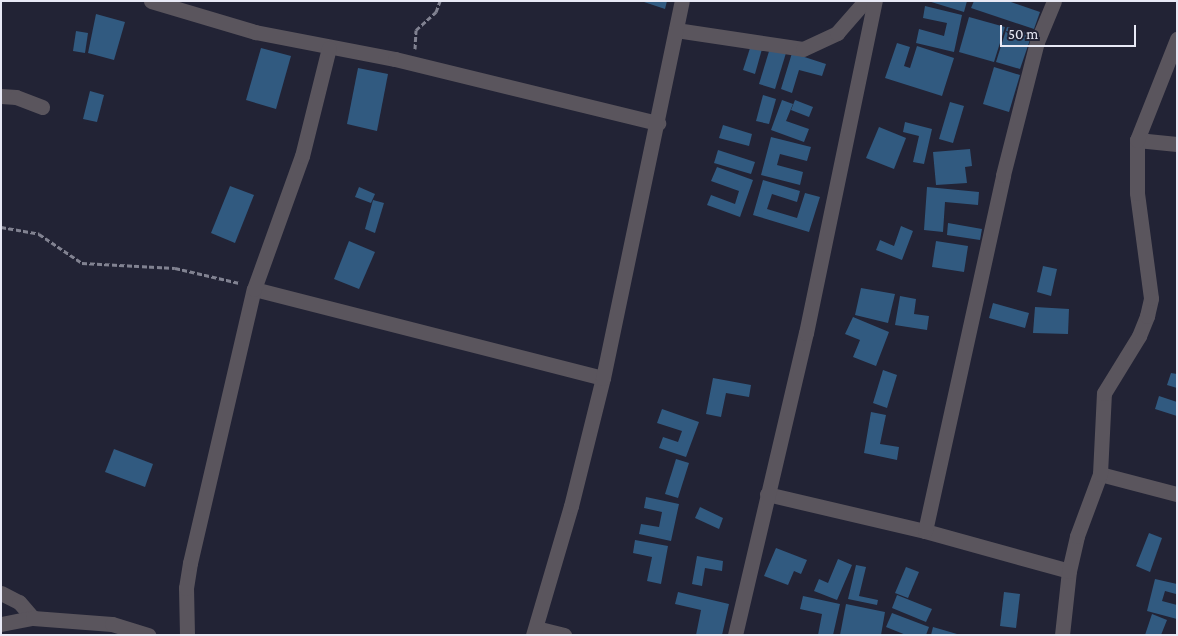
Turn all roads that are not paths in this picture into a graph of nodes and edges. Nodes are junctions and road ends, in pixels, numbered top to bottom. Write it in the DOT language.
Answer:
graph roads {
  1 [pos="151,1"];
  2 [pos="682,1"];
  3 [pos="865,1"];
  4 [pos="875,1"];
  5 [pos="1054,1"];
  6 [pos="676,30"];
  7 [pos="1177,38"];
  8 [pos="329,48"];
  9 [pos="1,96"];
  10 [pos="42,107"];
  11 [pos="658,123"];
  12 [pos="1136,140"];
  13 [pos="1177,144"];
  14 [pos="255,286"];
  15 [pos="603,378"];
  16 [pos="1100,474"];
  17 [pos="767,494"];
  18 [pos="1177,494"];
  19 [pos="925,531"];
  20 [pos="1069,571"];
  21 [pos="1,593"];
  22 [pos="33,618"];
  23 [pos="1,624"];
  24 [pos="535,631"];
  25 [pos="148,635"];
  26 [pos="188,635"];
  27 [pos="564,635"];
  28 [pos="735,635"];
  29 [pos="1062,635"];
  1 -- 8 [label="street"];
  2 -- 6 [label="street"];
  3 -- 6 [label="street"];
  4 -- 17 [label="street"];
  5 -- 19 [label="street"];
  6 -- 11 [label="street"];
  7 -- 12 [label="street"];
  8 -- 11 [label="street"];
  8 -- 14 [label="street"];
  9 -- 10 [label="street"];
  11 -- 15 [label="street"];
  12 -- 13 [label="street"];
  12 -- 16 [label="street"];
  14 -- 15 [label="street"];
  14 -- 26 [label="street"];
  15 -- 24 [label="street"];
  16 -- 18 [label="street"];
  16 -- 20 [label="street"];
  17 -- 19 [label="street"];
  17 -- 28 [label="street"];
  19 -- 20 [label="street"];
  20 -- 29 [label="street"];
  21 -- 22 [label="street"];
  22 -- 23 [label="street"];
  22 -- 25 [label="street"];
  24 -- 27 [label="street"];
}
